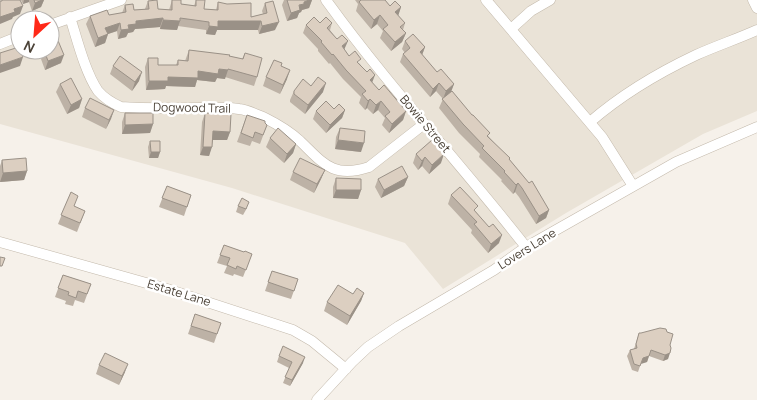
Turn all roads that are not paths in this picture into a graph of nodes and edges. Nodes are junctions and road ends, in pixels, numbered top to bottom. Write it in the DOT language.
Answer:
graph roads {
  1 [pos="122,0"];
  2 [pos="326,0"];
  3 [pos="486,0"];
  4 [pos="550,0"];
  5 [pos="753,0"];
  6 [pos="757,8"];
  7 [pos="70,17"];
  8 [pos="60,21"];
  9 [pos="511,29"];
  10 [pos="757,30"];
  11 [pos="590,122"];
  12 [pos="424,124"];
  13 [pos="757,127"];
  14 [pos="633,186"];
  15 [pos="0,242"];
  16 [pos="526,248"];
  17 [pos="346,369"];
  18 [pos="317,400"];
  1 -- 7 [label="street"];
  2 -- 12 [label="street, Bowie Street"];
  3 -- 9 [label="street"];
  4 -- 9 [label="street"];
  5 -- 6 [label="street"];
  7 -- 8 [label="street"];
  7 -- 12 [label="street, Dogwood Trail"];
  9 -- 11 [label="street"];
  10 -- 11 [label="street"];
  11 -- 14 [label="street"];
  12 -- 16 [label="street, Bowie Street"];
  13 -- 14 [label="street, Lovers Lane"];
  14 -- 16 [label="street, Lovers Lane"];
  15 -- 17 [label="street, Estate Lane"];
  16 -- 17 [label="street, Lovers Lane"];
  17 -- 18 [label="street, Lovers Lane"];
}
